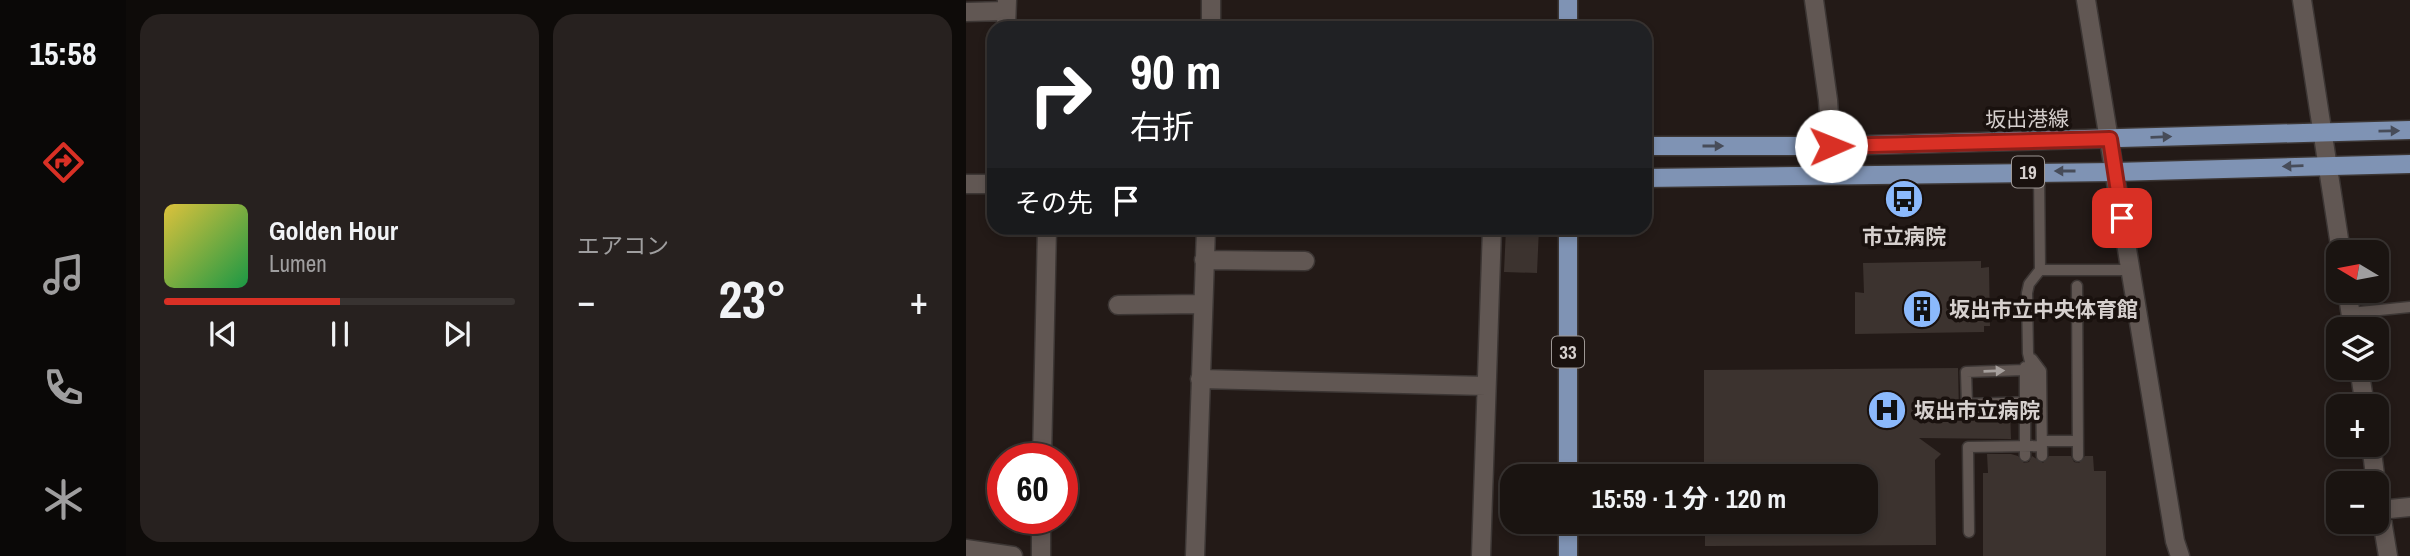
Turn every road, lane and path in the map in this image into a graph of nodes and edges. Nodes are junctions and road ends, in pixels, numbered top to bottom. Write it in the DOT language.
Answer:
graph roads {
  1 [pos="1211,0"];
  2 [pos="1568,0"];
  3 [pos="1814,0"];
  4 [pos="2086,0"];
  5 [pos="2302,0"];
  6 [pos="966,12"];
  7 [pos="1006,13"];
  8 [pos="1211,21"];
  9 [pos="1568,21"];
  10 [pos="2410,131"];
  11 [pos="2322,132"];
  12 [pos="2110,139"];
  13 [pos="1652,146"];
  14 [pos="1831,146"];
  15 [pos="2410,164"];
  16 [pos="2327,165"];
  17 [pos="2039,172"];
  18 [pos="2114,172"];
  19 [pos="1652,178"];
  20 [pos="966,184"];
  21 [pos="987,184"];
  22 [pos="1047,235"];
  23 [pos="1206,235"];
  24 [pos="1492,235"];
  25 [pos="1568,235"];
  26 [pos="2339,240"];
  27 [pos="1204,260"];
  28 [pos="1305,261"];
  29 [pos="2040,270"];
  30 [pos="2131,270"];
  31 [pos="2077,286"];
  32 [pos="1203,304"];
  33 [pos="1118,305"];
  34 [pos="2410,307"];
  35 [pos="2369,317"];
  36 [pos="2028,353"];
  37 [pos="2024,370"];
  38 [pos="1200,379"];
  39 [pos="1486,386"];
  40 [pos="2025,402"];
  41 [pos="2078,441"];
  42 [pos="1042,443"];
  43 [pos="2042,448"];
  44 [pos="2025,451"];
  45 [pos="2078,456"];
  46 [pos="1568,464"];
  47 [pos="2410,507"];
  48 [pos="2389,509"];
  49 [pos="1969,532"];
  50 [pos="1041,534"];
  51 [pos="1568,534"];
  52 [pos="2385,534"];
  53 [pos="966,549"];
  54 [pos="1013,556"];
  55 [pos="1041,556"];
  56 [pos="1195,556"];
  57 [pos="1481,556"];
  58 [pos="1568,556"];
  59 [pos="2180,556"];
  60 [pos="2388,556"];
  1 -- 8 [label="street"];
  2 -- 9 [label="main road"];
  3 -- 14 [label="street"];
  4 -- 12 [label="street"];
  5 -- 11 [label="street"];
  6 -- 7 [label="street"];
  11 -- 10 [label="main road, 坂出港線 / 19, one-way"];
  12 -- 11 [label="main road, 坂出港線 / 19, one-way"];
  11 -- 16 [label="street"];
  12 -- 14 [label="main road, 坂出港線 / 19"];
  12 -- 18 [label="street"];
  13 -- 14 [label="main road, 坂出港線 / 19, one-way"];
  15 -- 16 [label="main road, 19"];
  16 -- 18 [label="main road, 19, one-way"];
  16 -- 26 [label="street"];
  18 -- 17 [label="main road, 19, one-way"];
  17 -- 19 [label="main road, 19"];
  17 -- 29 [label="lane"];
  18 -- 30 [label="street"];
  20 -- 21 [label="street"];
  22 -- 42 [label="street"];
  23 -- 27 [label="street"];
  24 -- 39 [label="street"];
  25 -- 46 [label="main road, 33"];
  27 -- 28 [label="street"];
  27 -- 32 [label="street"];
  29 -- 30 [label="lane"];
  29 -- 36 [label="lane"];
  30 -- 59 [label="street"];
  31 -- 41 [label="lane"];
  32 -- 33 [label="street"];
  32 -- 38 [label="street"];
  34 -- 35 [label="lane"];
  36 -- 37 [label="lane"];
  36 -- 40 [label="lane"];
  36 -- 43 [label="lane"];
  37 -- 40 [label="lane"];
  40 -- 37 [label="lane, one-way"];
  38 -- 39 [label="street"];
  38 -- 56 [label="street"];
  39 -- 57 [label="street"];
  40 -- 44 [label="lane"];
  41 -- 43 [label="lane"];
  41 -- 45 [label="lane"];
  43 -- 44 [label="lane"];
  44 -- 49 [label="lane"];
  47 -- 48 [label="street"];
  50 -- 55 [label="street"];
  51 -- 58 [label="main road"];
  52 -- 60 [label="street"];
  53 -- 54 [label="street"];
}
